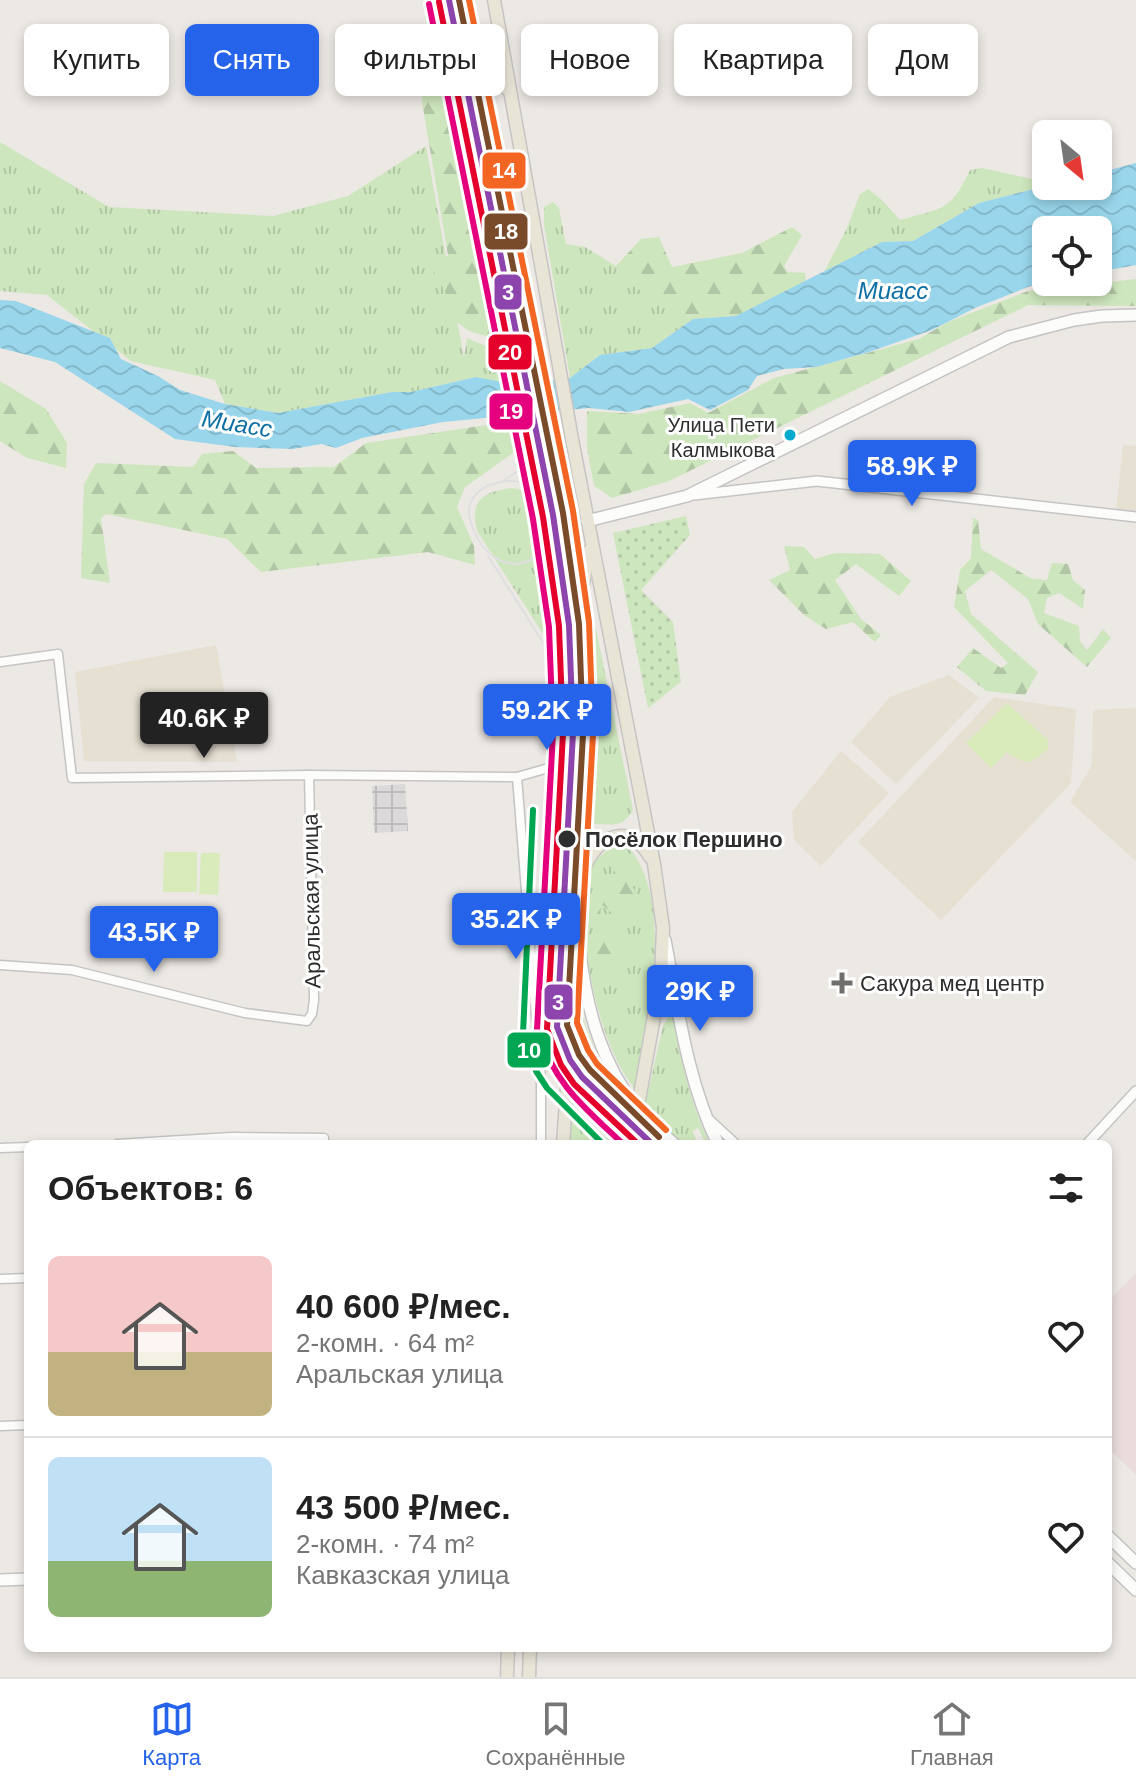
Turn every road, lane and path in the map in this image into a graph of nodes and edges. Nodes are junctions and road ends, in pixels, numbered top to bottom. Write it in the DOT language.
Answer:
graph roads {
  1 [pos="462,0"];
  2 [pos="494,0"];
  3 [pos="465,20"];
  4 [pos="511,97"];
  5 [pos="1136,315"];
  6 [pos="527,344"];
  7 [pos="687,496"];
  8 [pos="1136,517"];
  9 [pos="587,521"];
  10 [pos="591,542"];
  11 [pos="0,662"];
  12 [pos="586,751"];
  13 [pos="309,775"];
  14 [pos="517,777"];
  15 [pos="654,864"];
  16 [pos="584,867"];
  17 [pos="663,928"];
  18 [pos="578,937"];
  19 [pos="0,965"];
  20 [pos="1136,1091"];
  21 [pos="639,1112"];
  22 [pos="706,1117"];
  23 [pos="191,1140"];
  24 [pos="301,1140"];
  25 [pos="541,1140"];
  26 [pos="563,1140"];
  27 [pos="632,1140"];
  28 [pos="670,1140"];
  29 [pos="716,1140"];
  30 [pos="732,1140"];
  31 [pos="1091,1140"];
  32 [pos="24,1147"];
  33 [pos="0,1148"];
  34 [pos="24,1278"];
  35 [pos="0,1279"];
  36 [pos="24,1425"];
  37 [pos="0,1426"];
  38 [pos="1112,1540"];
  39 [pos="1136,1563"];
  40 [pos="1112,1567"];
  41 [pos="24,1579"];
  42 [pos="0,1580"];
  43 [pos="1136,1590"];
  44 [pos="508,1652"];
  45 [pos="530,1652"];
  46 [pos="507,1677"];
  47 [pos="529,1677"];
  1 -- 3 [label="main road"];
  2 -- 4 [label="main road"];
  3 -- 4 [label="main road"];
  3 -- 6 [label="main road"];
  4 -- 9 [label="main road"];
  5 -- 7 [label="main road"];
  7 -- 8 [label="street"];
  7 -- 9 [label="main road"];
  9 -- 10 [label="main road"];
  10 -- 12 [label="main road"];
  10 -- 15 [label="main road"];
  11 -- 13 [label="street"];
  12 -- 14 [label="street"];
  12 -- 16 [label="main road"];
  13 -- 14 [label="street"];
  13 -- 19 [label="street, Аральская улица"];
  14 -- 25 [label="street"];
  15 -- 16 [label="main road"];
  15 -- 17 [label="main road"];
  16 -- 18 [label="main road"];
  17 -- 21 [label="main road"];
  17 -- 22 [label="main road"];
  18 -- 21 [label="main road"];
  18 -- 26 [label="main road"];
  20 -- 31 [label="street"];
  21 -- 27 [label="main road"];
  21 -- 28 [label="main road"];
  22 -- 29 [label="main road"];
  22 -- 30 [label="street"];
  23 -- 24 [label="street"];
  32 -- 33 [label="street"];
  34 -- 35 [label="street"];
  36 -- 37 [label="street"];
  38 -- 39 [label="main road"];
  40 -- 43 [label="main road"];
  41 -- 42 [label="main road"];
  44 -- 46 [label="main road"];
  45 -- 47 [label="main road"];
}
